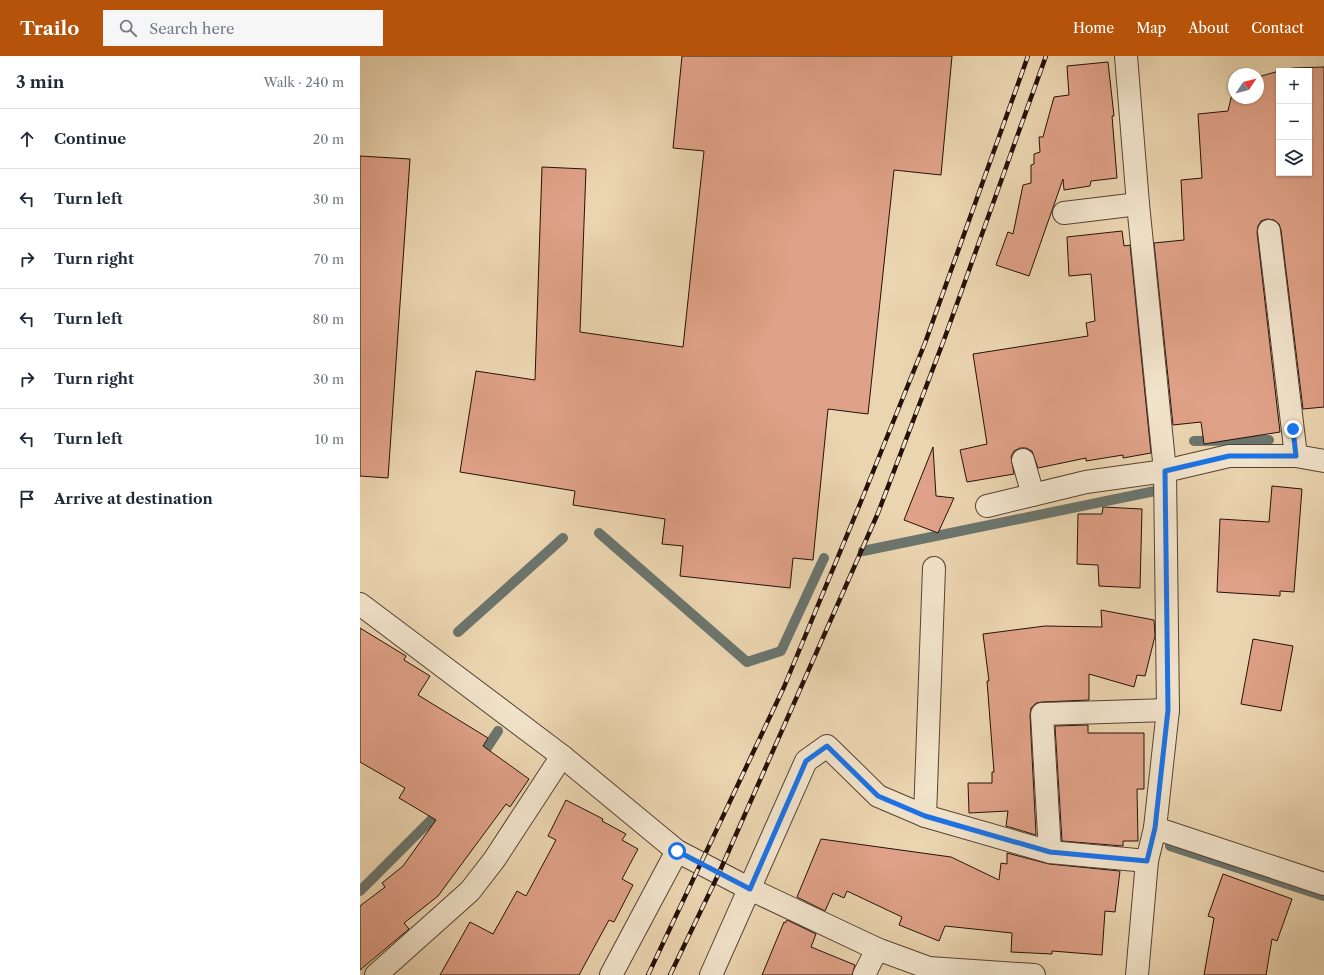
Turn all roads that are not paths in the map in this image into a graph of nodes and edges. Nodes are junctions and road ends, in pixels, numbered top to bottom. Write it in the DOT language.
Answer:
graph roads {
  1 [pos="1126,56"];
  2 [pos="1138,204"];
  3 [pos="1064,213"];
  4 [pos="1269,231"];
  5 [pos="1296,456"];
  6 [pos="1023,460"];
  7 [pos="1324,461"];
  8 [pos="1165,471"];
  9 [pos="1033,495"];
  10 [pos="987,506"];
  11 [pos="934,568"];
  12 [pos="360,604"];
  13 [pos="1168,710"];
  14 [pos="562,756"];
  15 [pos="925,816"];
  16 [pos="1155,828"];
  17 [pos="677,851"];
  18 [pos="1050,852"];
  19 [pos="1147,861"];
  20 [pos="1324,884"];
  21 [pos="750,889"];
  22 [pos="877,949"];
  23 [pos="376,975"];
  24 [pos="611,975"];
  25 [pos="711,975"];
  26 [pos="864,975"];
  27 [pos="1034,975"];
  28 [pos="1137,975"];
  1 -- 2 [label="street"];
  2 -- 3 [label="street"];
  2 -- 8 [label="street"];
  4 -- 5 [label="street"];
  5 -- 7 [label="street"];
  5 -- 8 [label="street"];
  6 -- 9 [label="street"];
  8 -- 9 [label="street"];
  8 -- 13 [label="street"];
  9 -- 10 [label="street"];
  11 -- 15 [label="street"];
  12 -- 14 [label="street"];
  13 -- 16 [label="street"];
  13 -- 18 [label="street"];
  14 -- 17 [label="street"];
  14 -- 23 [label="street"];
  15 -- 18 [label="street"];
  15 -- 21 [label="street"];
  16 -- 19 [label="street"];
  16 -- 20 [label="street"];
  17 -- 21 [label="street"];
  17 -- 24 [label="street"];
  18 -- 19 [label="street"];
  19 -- 28 [label="street"];
  21 -- 22 [label="street"];
  21 -- 25 [label="street"];
  22 -- 26 [label="street"];
  22 -- 27 [label="street"];
}
